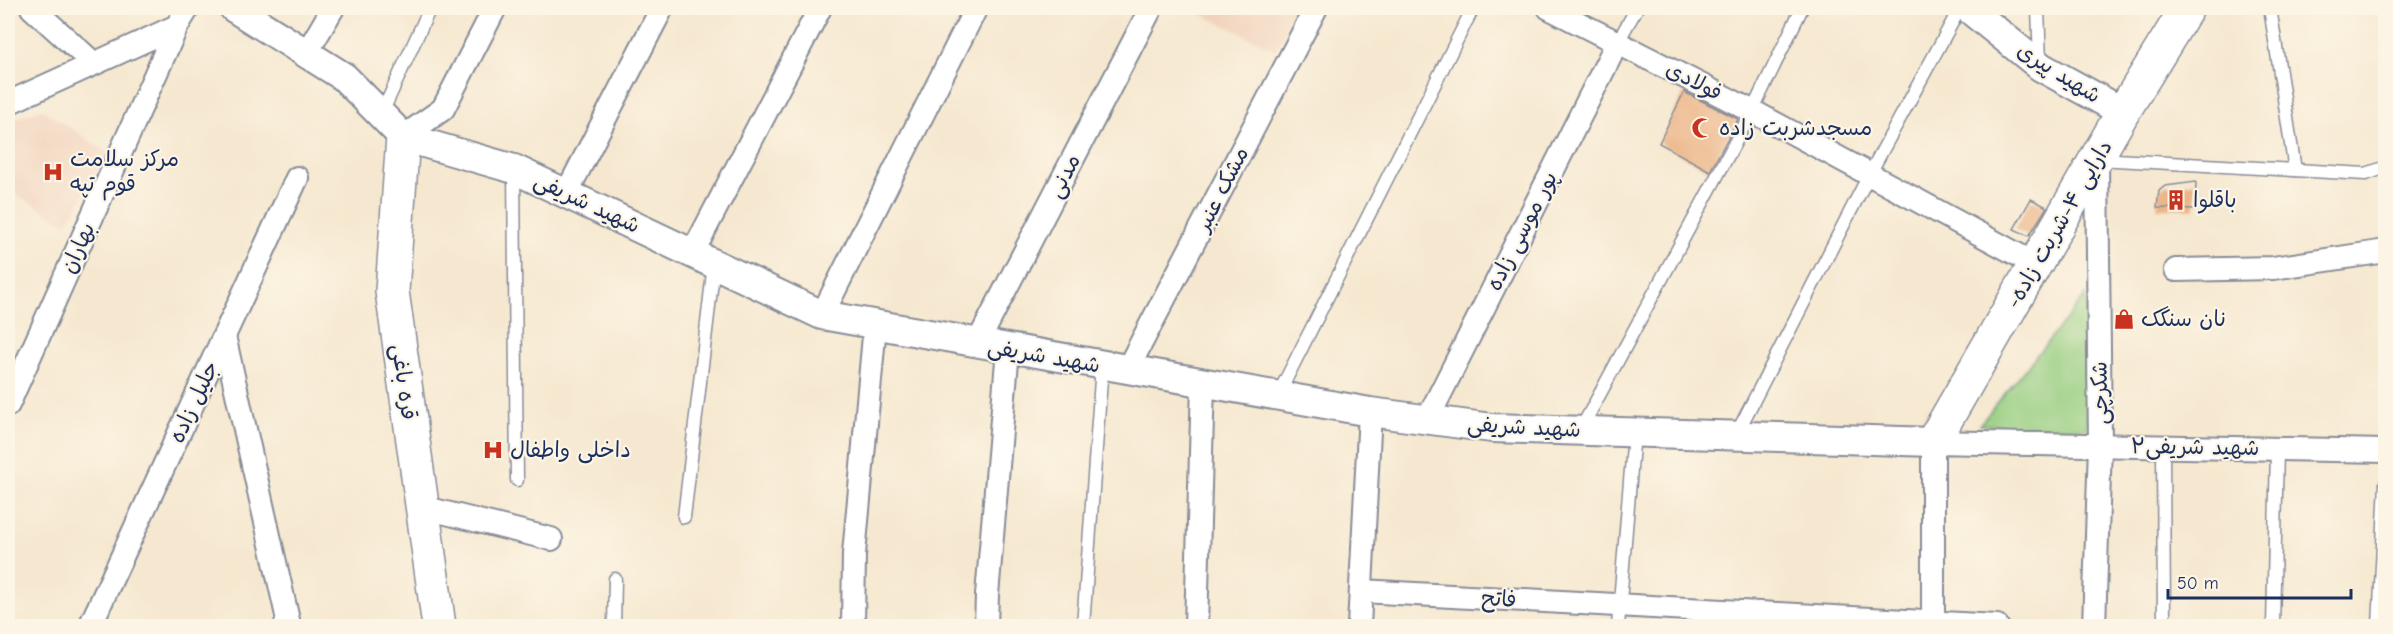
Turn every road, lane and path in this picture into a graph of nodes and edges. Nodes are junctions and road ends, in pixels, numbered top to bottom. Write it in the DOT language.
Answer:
graph roads {
  1 [pos="32,8"];
  2 [pos="234,8"];
  3 [pos="333,8"];
  4 [pos="430,8"];
  5 [pos="495,8"];
  6 [pos="662,8"];
  7 [pos="820,8"];
  8 [pos="976,8"];
  9 [pos="1151,8"];
  10 [pos="1316,8"];
  11 [pos="1473,8"];
  12 [pos="1549,8"];
  13 [pos="1637,8"];
  14 [pos="1802,8"];
  15 [pos="1960,8"];
  16 [pos="1968,8"];
  17 [pos="2038,8"];
  18 [pos="2187,8"];
  19 [pos="2270,8"];
  20 [pos="183,17"];
  21 [pos="1617,43"];
  22 [pos="306,54"];
  23 [pos="93,63"];
  24 [pos="2041,67"];
  25 [pos="8,103"];
  26 [pos="1752,111"];
  27 [pos="2123,112"];
  28 [pos="392,126"];
  29 [pos="2097,159"];
  30 [pos="2385,167"];
  31 [pos="514,169"];
  32 [pos="2295,170"];
  33 [pos="1869,175"];
  34 [pos="297,178"];
  35 [pos="566,194"];
  36 [pos="2385,251"];
  37 [pos="703,259"];
  38 [pos="2037,265"];
  39 [pos="2176,270"];
  40 [pos="822,315"];
  41 [pos="875,325"];
  42 [pos="224,336"];
  43 [pos="977,344"];
  44 [pos="1008,349"];
  45 [pos="1115,368"];
  46 [pos="1203,383"];
  47 [pos="1277,396"];
  48 [pos="8,405"];
  49 [pos="1370,412"];
  50 [pos="1427,420"];
  51 [pos="1580,431"];
  52 [pos="1634,433"];
  53 [pos="1735,436"];
  54 [pos="1933,442"];
  55 [pos="2100,446"];
  56 [pos="2163,447"];
  57 [pos="2277,449"];
  58 [pos="2385,452"];
  59 [pos="517,480"];
  60 [pos="2385,483"];
  61 [pos="422,507"];
  62 [pos="684,517"];
  63 [pos="551,539"];
  64 [pos="615,579"];
  65 [pos="1361,591"];
  66 [pos="1619,616"];
  67 [pos="1782,620"];
  68 [pos="1933,625"];
  69 [pos="90,627"];
  70 [pos="285,627"];
  71 [pos="439,627"];
  72 [pos="614,627"];
  73 [pos="853,627"];
  74 [pos="986,627"];
  75 [pos="1083,627"];
  76 [pos="1196,627"];
  77 [pos="1359,627"];
  78 [pos="1997,627"];
  79 [pos="2094,627"];
  80 [pos="2164,627"];
  81 [pos="2273,627"];
  82 [pos="2379,627"];
  1 -- 23 [label="street"];
  2 -- 22 [label="street, شهید شریفى"];
  3 -- 22 [label="street"];
  4 -- 28 [label="lane"];
  5 -- 28 [label="street"];
  6 -- 35 [label="street"];
  7 -- 37 [label="street"];
  8 -- 40 [label="street"];
  9 -- 43 [label="street, مدنی"];
  10 -- 45 [label="street, مشک عنبر"];
  11 -- 47 [label="lane"];
  12 -- 21 [label="street, فولادی"];
  13 -- 21 [label="lane"];
  14 -- 26 [label="lane"];
  15 -- 33 [label="lane"];
  16 -- 24 [label="street, شهید پیری"];
  17 -- 24 [label="lane"];
  18 -- 27 [label="main road, -دارایی ۴-شربت زاده"];
  19 -- 32 [label="lane"];
  20 -- 23 [label="street"];
  20 -- 48 [label="street, بهاران"];
  21 -- 26 [label="street, فولادی"];
  21 -- 50 [label="street, پور موسی زاده"];
  22 -- 28 [label="street, شهید شریفى"];
  23 -- 25 [label="street"];
  24 -- 27 [label="street, شهید پیری"];
  26 -- 33 [label="street, فولادی"];
  26 -- 51 [label="lane"];
  27 -- 29 [label="main road, -دارایی ۴-شربت زاده"];
  28 -- 31 [label="street, شهید شریفى"];
  28 -- 61 [label="main road, قره باغی"];
  29 -- 32 [label="lane"];
  29 -- 38 [label="main road, -دارایی ۴-شربت زاده"];
  29 -- 55 [label="street, شکرچی"];
  30 -- 32 [label="lane"];
  31 -- 35 [label="street, شهید شریفى"];
  31 -- 59 [label="lane"];
  33 -- 38 [label="street, فولادی"];
  33 -- 53 [label="lane"];
  34 -- 42 [label="street, جلیل زاده"];
  35 -- 37 [label="street, شهید شریفى"];
  36 -- 39 [label="street"];
  37 -- 40 [label="street, شهید شریفى"];
  37 -- 62 [label="lane"];
  38 -- 54 [label="main road, -دارایی ۴-شربت زاده"];
  40 -- 41 [label="street, شهید شریفى"];
  41 -- 43 [label="street, شهید شریفى"];
  41 -- 73 [label="street"];
  42 -- 69 [label="street, جلیل زاده"];
  42 -- 70 [label="street"];
  43 -- 44 [label="street, شهید شریفى"];
  44 -- 45 [label="street, شهید شریفى"];
  44 -- 74 [label="street"];
  45 -- 46 [label="street, شهید شریفى"];
  45 -- 75 [label="lane"];
  46 -- 47 [label="street, شهید شریفى"];
  46 -- 76 [label="street"];
  47 -- 49 [label="street, شهید شریفى"];
  49 -- 50 [label="street, شهید شریفى"];
  49 -- 65 [label="street"];
  50 -- 51 [label="street, شهید شریفى"];
  51 -- 52 [label="street, شهید شریفى"];
  52 -- 53 [label="street, شهید شریفى"];
  52 -- 66 [label="lane"];
  53 -- 54 [label="street, شهید شریفى"];
  54 -- 55 [label="street, شهید شریفی۲"];
  54 -- 68 [label="street"];
  55 -- 56 [label="street, شهید شریفی۲"];
  55 -- 79 [label="street, شکرچی"];
  56 -- 57 [label="street, شهید شریفی۲"];
  56 -- 80 [label="lane"];
  57 -- 58 [label="street, شهید شریفی۲"];
  57 -- 81 [label="lane"];
  60 -- 82 [label="lane"];
  61 -- 63 [label="street"];
  61 -- 71 [label="main road, قره باغی"];
  64 -- 72 [label="lane"];
  65 -- 66 [label="street, فاتح"];
  65 -- 77 [label="street"];
  66 -- 67 [label="street, فاتح"];
  67 -- 68 [label="street, فاتح"];
  68 -- 78 [label="street, فاتح"];
}
